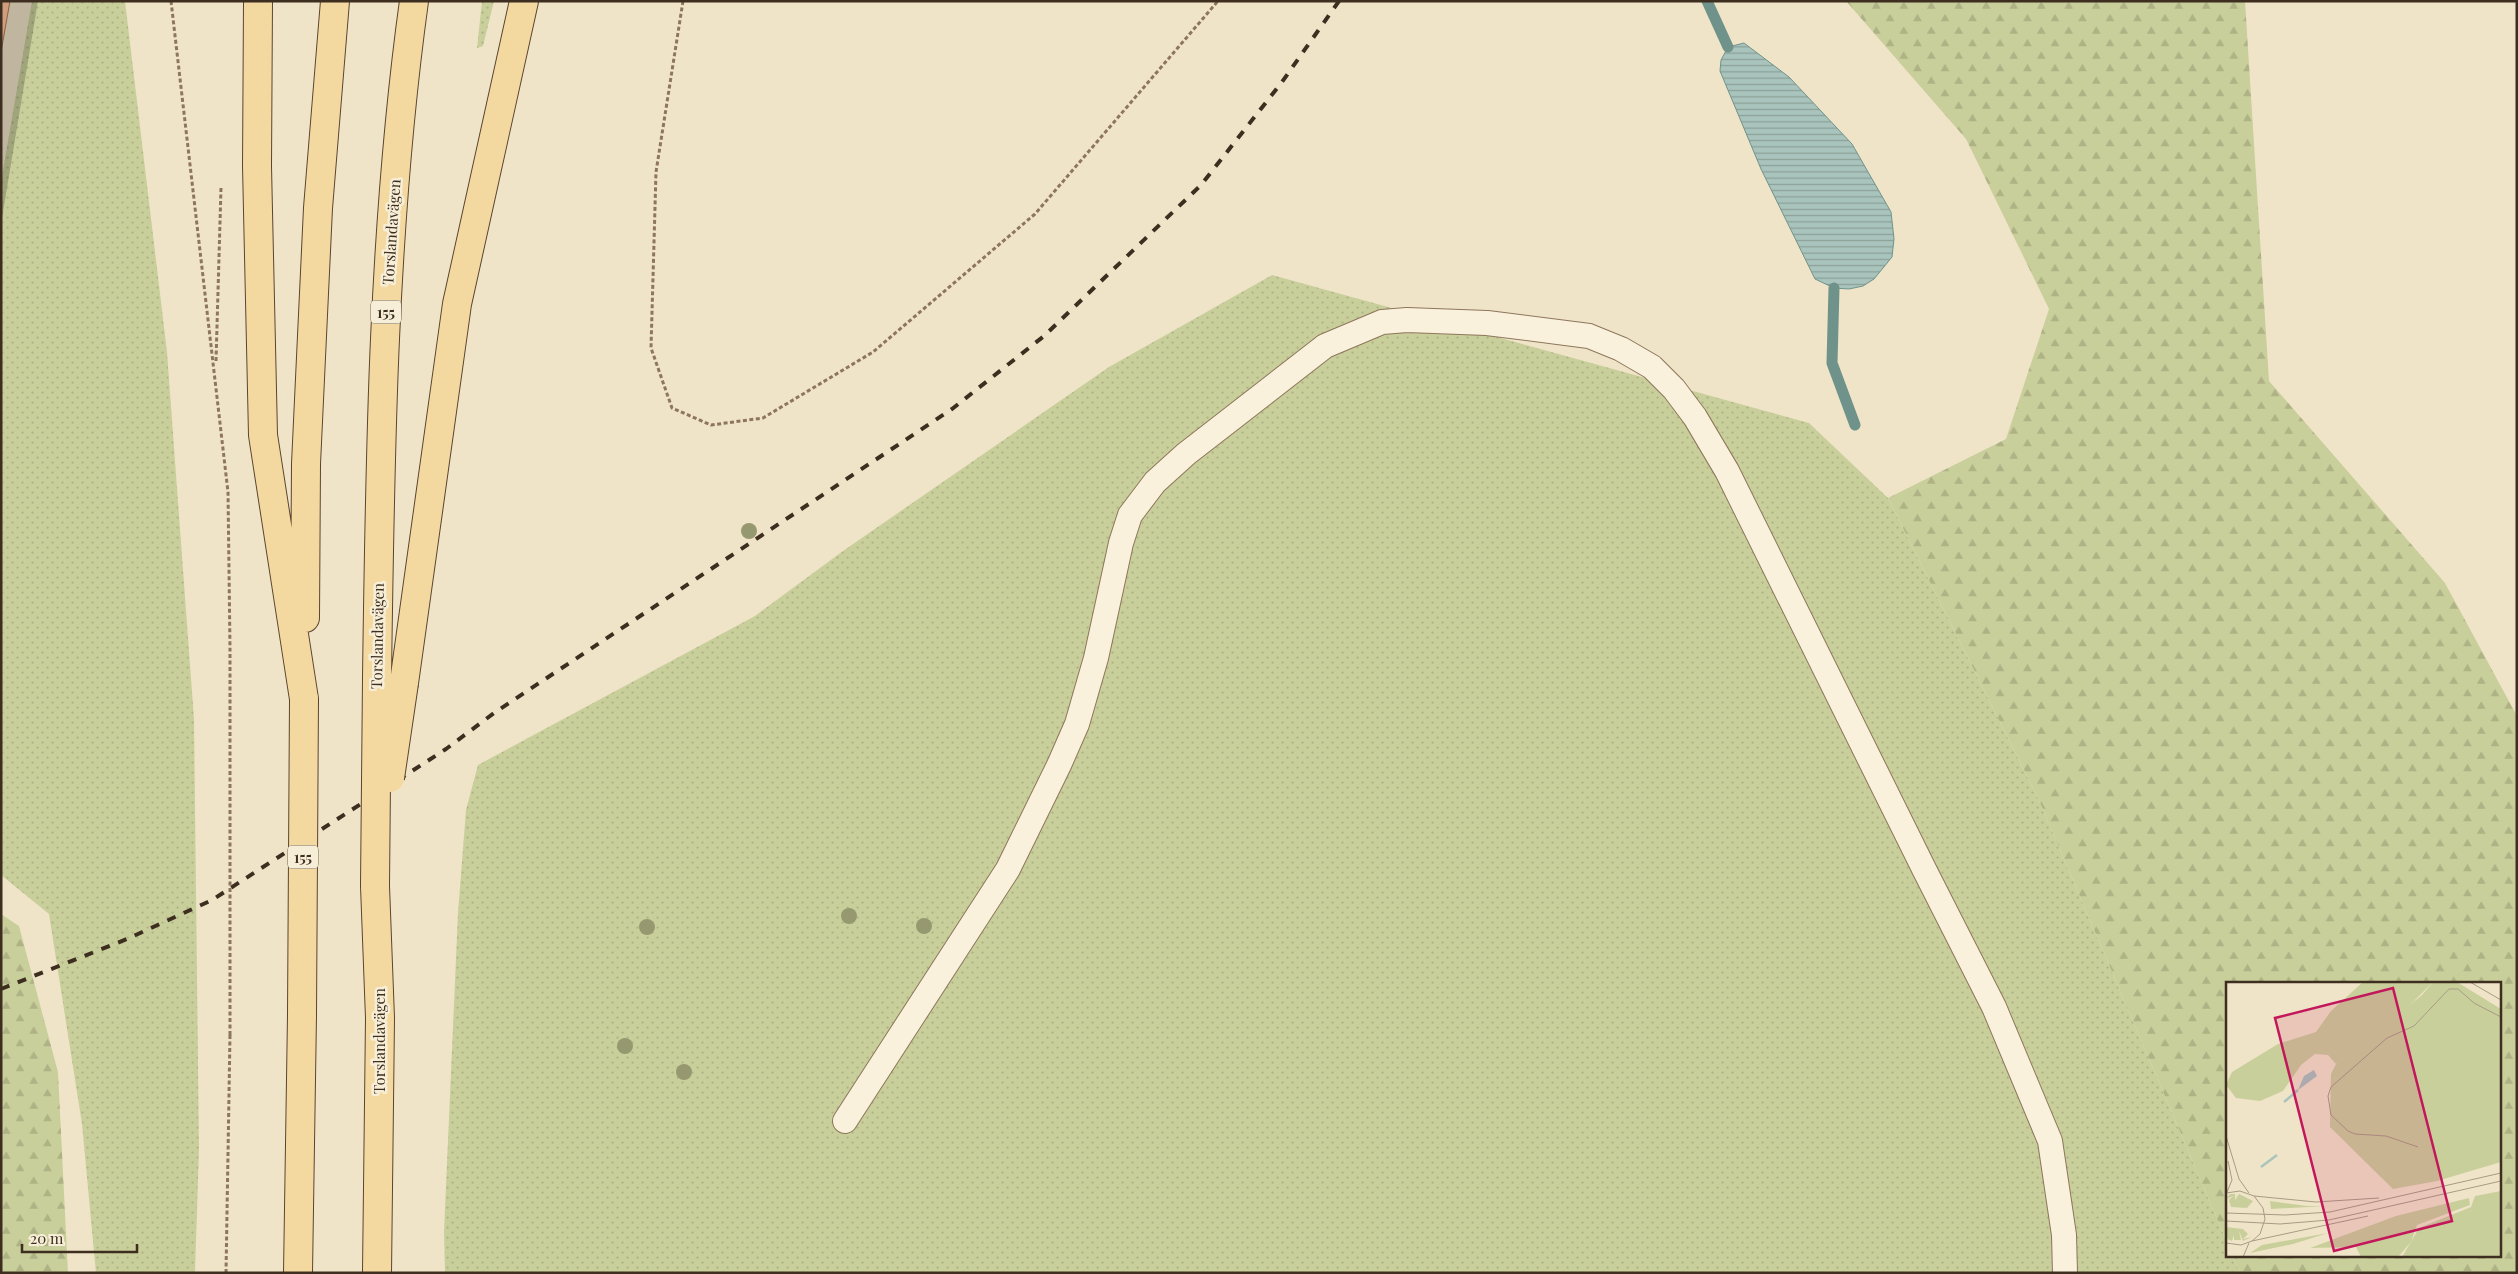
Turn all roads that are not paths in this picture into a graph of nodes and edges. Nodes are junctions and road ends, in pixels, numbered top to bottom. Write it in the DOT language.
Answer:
graph roads {
  1 [pos="258,1"];
  2 [pos="335,1"];
  3 [pos="414,1"];
  4 [pos="524,1"];
  5 [pos="304,699"];
  6 [pos="375,886"];
  7 [pos="845,1121"];
  8 [pos="298,1273"];
  9 [pos="377,1273"];
  10 [pos="2065,1273"];
  1 -- 5 [label="main road"];
  2 -- 5 [label="main road, 155"];
  3 -- 6 [label="main road, Torslandavägen / 155, bridge"];
  4 -- 6 [label="main road, bridge"];
  5 -- 8 [label="main road, 155, bridge"];
  6 -- 9 [label="main road, Torslandavägen / 155"];
  7 -- 10 [label="lane"];
}
